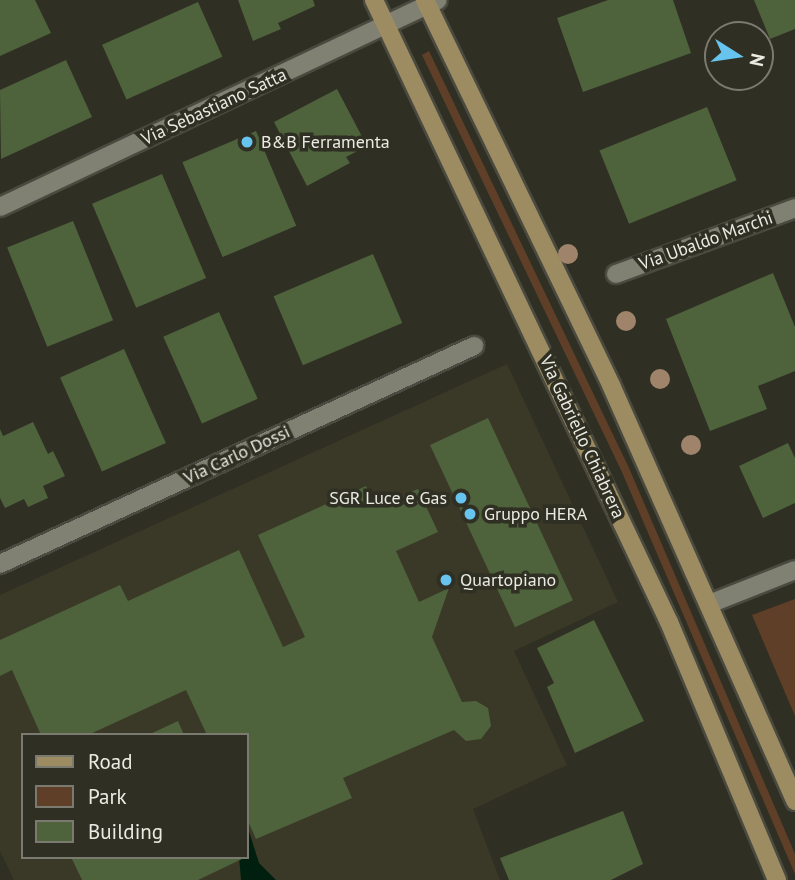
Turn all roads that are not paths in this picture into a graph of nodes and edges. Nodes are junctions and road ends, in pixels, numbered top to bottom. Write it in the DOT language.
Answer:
graph roads {
  1 [pos="374,0"];
  2 [pos="430,2"];
  3 [pos="387,25"];
  4 [pos="0,207"];
  5 [pos="795,208"];
  6 [pos="616,274"];
  7 [pos="474,346"];
  8 [pos="0,564"];
  9 [pos="795,570"];
  10 [pos="709,604"];
  11 [pos="795,800"];
  12 [pos="777,880"];
  1 -- 3 [label="street, Via Gabriello Chiabrera"];
  2 -- 3 [label="street, Via Sebastiano Satta"];
  2 -- 10 [label="street"];
  3 -- 4 [label="street, Via Sebastiano Satta"];
  3 -- 12 [label="street, Via Gabriello Chiabrera"];
  5 -- 6 [label="street, Via Ubaldo Marchi"];
  7 -- 8 [label="street, Via Carlo Dossi"];
  9 -- 10 [label="street"];
  10 -- 11 [label="street"];
}
